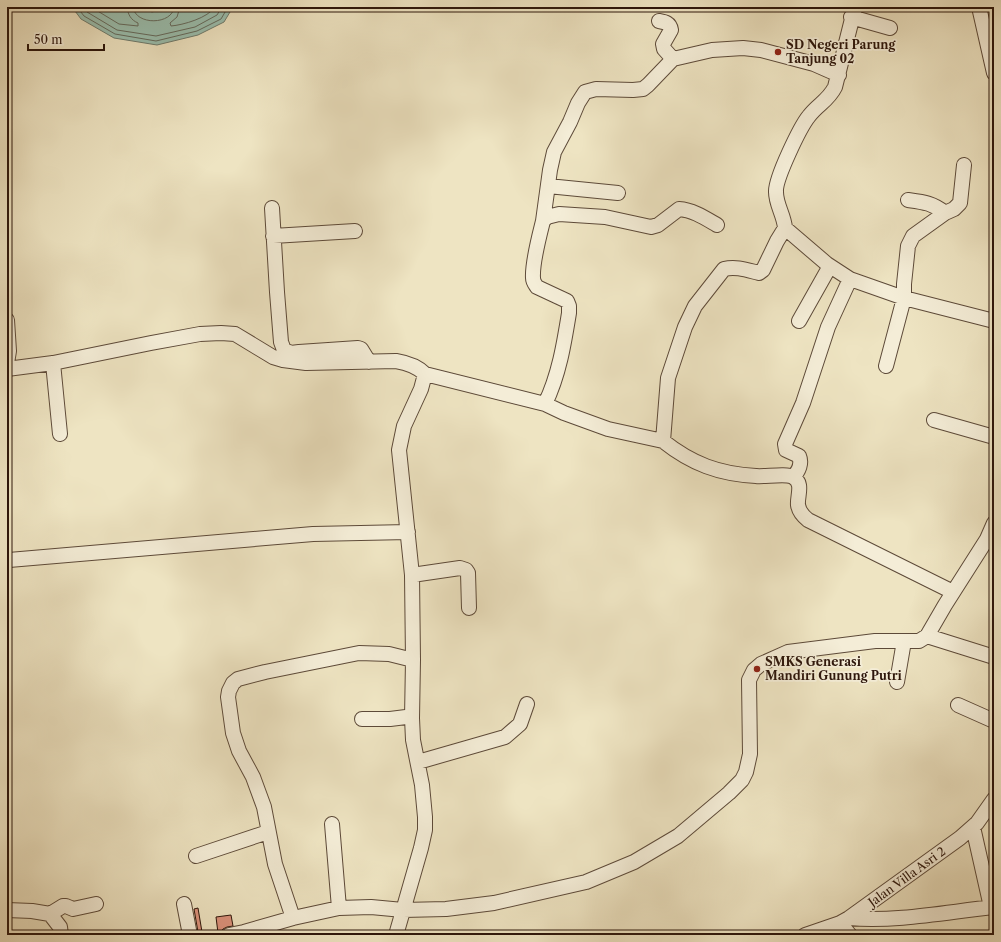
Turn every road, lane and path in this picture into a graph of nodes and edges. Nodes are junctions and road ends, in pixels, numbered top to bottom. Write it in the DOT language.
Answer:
graph roads {
  1 [pos="979,7"];
  2 [pos="853,12"];
  3 [pos="659,21"];
  4 [pos="890,28"];
  5 [pos="673,59"];
  6 [pos="994,73"];
  7 [pos="839,75"];
  8 [pos="964,165"];
  9 [pos="548,186"];
  10 [pos="618,193"];
  11 [pos="908,200"];
  12 [pos="272,208"];
  13 [pos="945,213"];
  14 [pos="543,221"];
  15 [pos="717,225"];
  16 [pos="785,228"];
  17 [pos="355,231"];
  18 [pos="273,236"];
  19 [pos="830,266"];
  20 [pos="850,279"];
  21 [pos="904,298"];
  22 [pos="7,320"];
  23 [pos="799,321"];
  24 [pos="994,321"];
  25 [pos="369,362"];
  26 [pos="7,363"];
  27 [pos="54,363"];
  28 [pos="886,366"];
  29 [pos="7,369"];
  30 [pos="425,374"];
  31 [pos="545,404"];
  32 [pos="934,420"];
  33 [pos="60,434"];
  34 [pos="994,437"];
  35 [pos="663,441"];
  36 [pos="793,477"];
  37 [pos="994,523"];
  38 [pos="408,532"];
  39 [pos="9,560"];
  40 [pos="412,575"];
  41 [pos="953,592"];
  42 [pos="469,608"];
  43 [pos="927,636"];
  44 [pos="904,641"];
  45 [pos="994,657"];
  46 [pos="413,660"];
  47 [pos="897,682"];
  48 [pos="527,704"];
  49 [pos="958,705"];
  50 [pos="412,718"];
  51 [pos="362,719"];
  52 [pos="994,721"];
  53 [pos="418,762"];
  54 [pos="994,799"];
  55 [pos="332,824"];
  56 [pos="973,827"];
  57 [pos="268,832"];
  58 [pos="196,856"];
  59 [pos="96,904"];
  60 [pos="184,904"];
  61 [pos="993,907"];
  62 [pos="339,908"];
  63 [pos="7,910"];
  64 [pos="403,910"];
  65 [pos="50,914"];
  66 [pos="293,918"];
  67 [pos="844,921"];
  68 [pos="61,935"];
  69 [pos="190,935"];
  70 [pos="229,935"];
  71 [pos="396,935"];
  72 [pos="805,935"];
  73 [pos="850,935"];
  1 -- 6 [label="street"];
  2 -- 4 [label="street"];
  2 -- 7 [label="street"];
  3 -- 5 [label="street"];
  5 -- 7 [label="street"];
  5 -- 9 [label="street"];
  7 -- 16 [label="street"];
  8 -- 13 [label="street"];
  9 -- 10 [label="street"];
  9 -- 14 [label="street"];
  11 -- 13 [label="street"];
  12 -- 18 [label="street"];
  13 -- 21 [label="street"];
  14 -- 15 [label="street"];
  14 -- 31 [label="street"];
  16 -- 19 [label="street"];
  16 -- 35 [label="street"];
  17 -- 18 [label="street"];
  18 -- 25 [label="street"];
  19 -- 20 [label="street"];
  19 -- 23 [label="street"];
  20 -- 21 [label="street"];
  20 -- 36 [label="street"];
  21 -- 24 [label="street"];
  21 -- 28 [label="street"];
  22 -- 26 [label="street"];
  25 -- 27 [label="street"];
  25 -- 30 [label="street"];
  27 -- 29 [label="street"];
  27 -- 33 [label="street"];
  30 -- 31 [label="street"];
  30 -- 38 [label="street"];
  31 -- 35 [label="street"];
  32 -- 34 [label="street"];
  35 -- 36 [label="street"];
  36 -- 41 [label="street"];
  37 -- 41 [label="street"];
  38 -- 39 [label="street"];
  38 -- 40 [label="street"];
  40 -- 42 [label="street"];
  40 -- 46 [label="street"];
  41 -- 43 [label="street"];
  43 -- 44 [label="street"];
  43 -- 45 [label="street"];
  44 -- 47 [label="street"];
  44 -- 64 [label="street"];
  46 -- 50 [label="street"];
  46 -- 57 [label="street"];
  48 -- 53 [label="street"];
  49 -- 52 [label="street"];
  50 -- 51 [label="street"];
  50 -- 53 [label="street"];
  53 -- 64 [label="street"];
  54 -- 56 [label="street, Jalan Villa Asri 2"];
  55 -- 62 [label="street"];
  56 -- 61 [label="street"];
  56 -- 67 [label="street, Jalan Villa Asri 2"];
  57 -- 58 [label="street"];
  57 -- 66 [label="street"];
  59 -- 65 [label="street"];
  60 -- 69 [label="street"];
  61 -- 67 [label="street"];
  62 -- 64 [label="street"];
  62 -- 66 [label="street"];
  63 -- 65 [label="street"];
  64 -- 71 [label="street"];
  65 -- 68 [label="street"];
  66 -- 70 [label="street"];
  67 -- 72 [label="street, Jalan Villa Asri 2"];
  67 -- 73 [label="street"];
}
